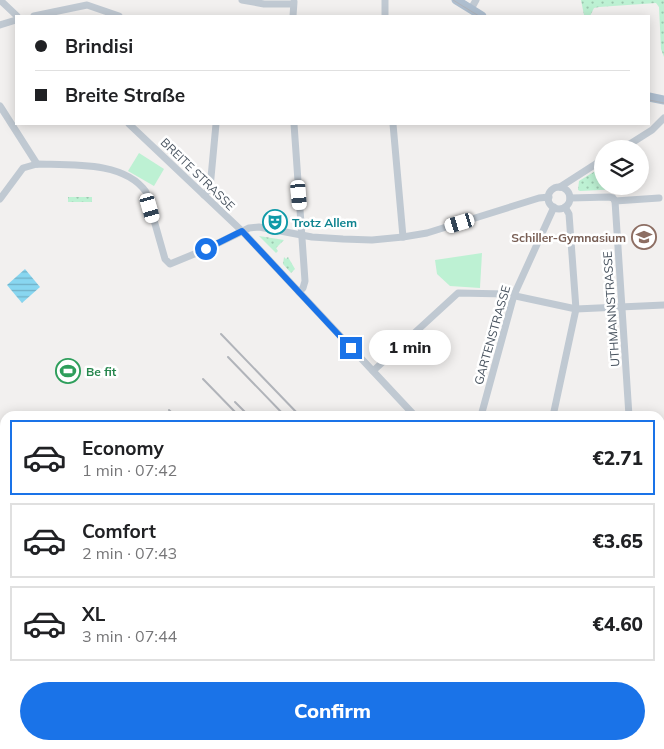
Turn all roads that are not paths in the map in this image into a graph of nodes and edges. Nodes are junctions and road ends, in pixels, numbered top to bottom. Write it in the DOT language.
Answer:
graph roads {
  1 [pos="0,0"];
  2 [pos="242,0"];
  3 [pos="385,0"];
  4 [pos="456,0"];
  5 [pos="476,0"];
  6 [pos="85,2"];
  7 [pos="294,2"];
  8 [pos="471,9"];
  9 [pos="16,15"];
  10 [pos="38,15"];
  11 [pos="117,15"];
  12 [pos="293,15"];
  13 [pos="385,15"];
  14 [pos="480,15"];
  15 [pos="15,20"];
  16 [pos="0,25"];
  17 [pos="650,97"];
  18 [pos="664,100"];
  19 [pos="0,106"];
  20 [pos="664,118"];
  21 [pos="130,125"];
  22 [pos="216,125"];
  23 [pos="294,125"];
  24 [pos="393,125"];
  25 [pos="636,140"];
  26 [pos="37,164"];
  27 [pos="594,165"];
  28 [pos="560,187"];
  29 [pos="204,194"];
  30 [pos="549,197"];
  31 [pos="570,198"];
  32 [pos="659,198"];
  33 [pos="0,199"];
  34 [pos="615,201"];
  35 [pos="554,207"];
  36 [pos="565,207"];
  37 [pos="242,231"];
  38 [pos="302,234"];
  39 [pos="403,237"];
  40 [pos="299,292"];
  41 [pos="514,295"];
  42 [pos="664,305"];
  43 [pos="622,308"];
  44 [pos="576,309"];
  45 [pos="373,371"];
  46 [pos="410,411"];
  47 [pos="482,411"];
  48 [pos="554,411"];
  49 [pos="629,411"];
  1 -- 9 [label="street"];
  2 -- 7 [label="street"];
  3 -- 13 [label="street"];
  4 -- 8 [label="main road"];
  5 -- 8 [label="street"];
  6 -- 10 [label="street"];
  6 -- 11 [label="street"];
  7 -- 12 [label="street"];
  8 -- 14 [label="main road"];
  15 -- 16 [label="street"];
  17 -- 18 [label="main road"];
  19 -- 26 [label="street"];
  20 -- 25 [label="street"];
  21 -- 29 [label="street, BREITE STRASSE"];
  22 -- 29 [label="street"];
  23 -- 38 [label="street"];
  24 -- 39 [label="street"];
  26 -- 33 [label="street"];
  26 -- 37 [label="street"];
  27 -- 28 [label="street"];
  28 -- 30 [label="street"];
  28 -- 31 [label="street"];
  29 -- 37 [label="street, BREITE STRASSE"];
  30 -- 35 [label="street"];
  30 -- 39 [label="street"];
  31 -- 34 [label="street"];
  31 -- 36 [label="street"];
  32 -- 34 [label="street"];
  34 -- 43 [label="street, UTHMANNSTRASSE"];
  35 -- 36 [label="street"];
  35 -- 41 [label="street, GARTENSTRASSE"];
  36 -- 44 [label="street"];
  37 -- 38 [label="street"];
  37 -- 40 [label="street, BREITE STRASSE"];
  38 -- 39 [label="street"];
  38 -- 40 [label="street"];
  40 -- 45 [label="street, BREITE STRASSE"];
  41 -- 44 [label="street"];
  41 -- 45 [label="street"];
  41 -- 47 [label="street, GARTENSTRASSE"];
  42 -- 43 [label="street"];
  43 -- 44 [label="street"];
  43 -- 49 [label="street, UTHMANNSTRASSE"];
  44 -- 48 [label="street"];
  45 -- 46 [label="street, BREITE STRASSE"];
}
